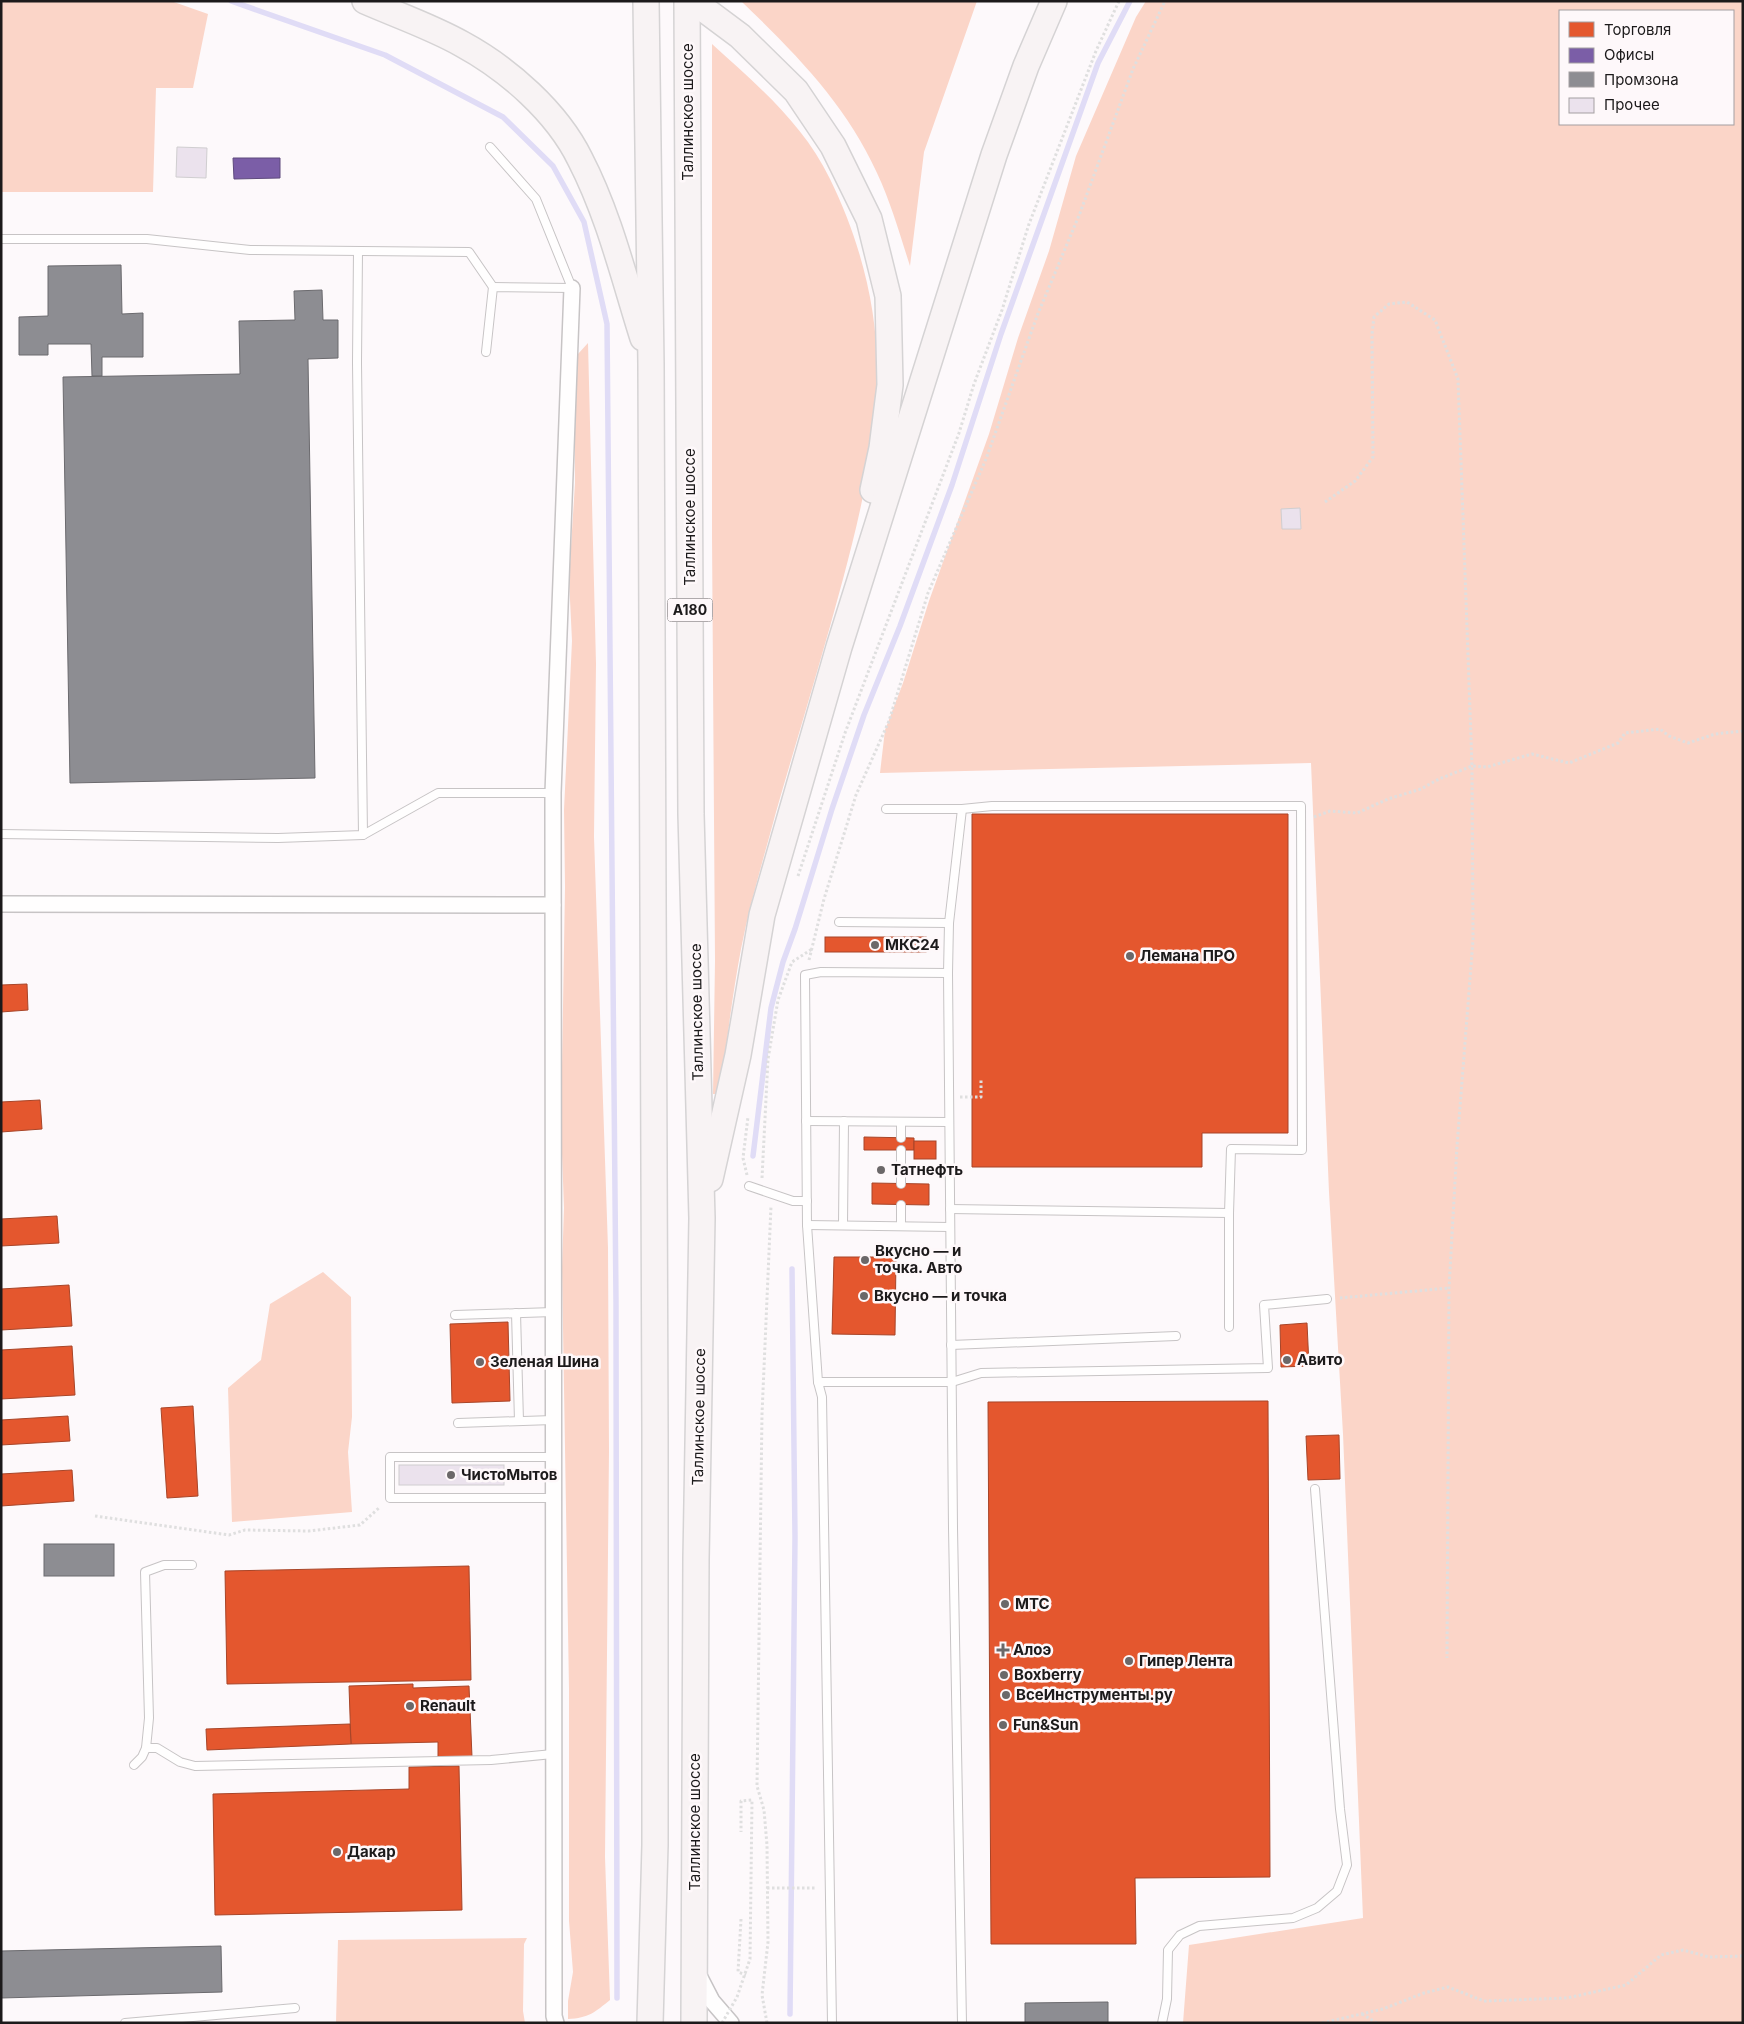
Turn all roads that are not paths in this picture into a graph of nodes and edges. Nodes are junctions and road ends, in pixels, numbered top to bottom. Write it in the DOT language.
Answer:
graph roads {
  1 [pos="365,1"];
  2 [pos="646,1"];
  3 [pos="687,1"];
  4 [pos="693,1"];
  5 [pos="1054,1"];
  6 [pos="490,147"];
  7 [pos="1,239"];
  8 [pos="358,252"];
  9 [pos="493,287"];
  10 [pos="572,288"];
  11 [pos="486,352"];
  12 [pos="651,364"];
  13 [pos="839,646"];
  14 [pos="553,793"];
  15 [pos="886,809"];
  16 [pos="962,809"];
  17 [pos="1,834"];
  18 [pos="363,835"];
  19 [pos="1,904"];
  20 [pos="553,905"];
  21 [pos="839,922"];
  22 [pos="950,923"];
  23 [pos="948,973"];
  24 [pos="806,1121"];
  25 [pos="844,1121"];
  26 [pos="901,1122"];
  27 [pos="949,1122"];
  28 [pos="901,1138"];
  29 [pos="901,1150"];
  30 [pos="901,1184"];
  31 [pos="748,1186"];
  32 [pos="807,1200"];
  33 [pos="901,1205"];
  34 [pos="950,1209"];
  35 [pos="1230,1213"];
  36 [pos="702,1218"];
  37 [pos="807,1225"];
  38 [pos="844,1225"];
  39 [pos="901,1226"];
  40 [pos="950,1227"];
  41 [pos="1327,1299"];
  42 [pos="553,1312"];
  43 [pos="516,1313"];
  44 [pos="455,1315"];
  45 [pos="1229,1327"];
  46 [pos="1176,1336"];
  47 [pos="951,1345"];
  48 [pos="818,1382"];
  49 [pos="952,1382"];
  50 [pos="553,1420"];
  51 [pos="519,1421"];
  52 [pos="458,1423"];
  53 [pos="552,1457"];
  54 [pos="1315,1489"];
  55 [pos="553,1498"];
  56 [pos="192,1565"];
  57 [pos="146,1748"];
  58 [pos="553,1754"];
  59 [pos="134,1765"];
  60 [pos="694,1968"];
  61 [pos="294,2008"];
  62 [pos="650,2018"];
  63 [pos="125,2023"];
  64 [pos="556,2023"];
  65 [pos="694,2023"];
  66 [pos="731,2023"];
  67 [pos="832,2023"];
  68 [pos="962,2023"];
  69 [pos="1162,2023"];
  1 -- 12 [label="main road"];
  2 -- 12 [label="main road"];
  3 -- 36 [label="main road, Таллинское шоссе / A180"];
  4 -- 13 [label="main road"];
  5 -- 13 [label="main road"];
  6 -- 10 [label="lane"];
  7 -- 8 [label="lane"];
  8 -- 9 [label="lane"];
  8 -- 18 [label="lane"];
  9 -- 10 [label="lane"];
  9 -- 11 [label="lane"];
  10 -- 14 [label="street"];
  12 -- 62 [label="main road"];
  13 -- 36 [label="main road"];
  14 -- 18 [label="lane"];
  14 -- 20 [label="street"];
  15 -- 16 [label="lane"];
  16 -- 22 [label="lane"];
  16 -- 35 [label="lane"];
  17 -- 18 [label="lane"];
  19 -- 20 [label="street"];
  20 -- 42 [label="street"];
  21 -- 22 [label="lane"];
  22 -- 23 [label="lane"];
  23 -- 24 [label="lane"];
  23 -- 27 [label="lane"];
  24 -- 25 [label="lane"];
  24 -- 32 [label="lane"];
  25 -- 26 [label="lane"];
  25 -- 38 [label="lane"];
  26 -- 27 [label="lane"];
  26 -- 28 [label="lane"];
  27 -- 34 [label="lane"];
  29 -- 30 [label="lane"];
  31 -- 32 [label="lane"];
  32 -- 37 [label="lane"];
  33 -- 39 [label="lane"];
  34 -- 35 [label="lane"];
  34 -- 40 [label="lane"];
  35 -- 45 [label="lane"];
  36 -- 60 [label="main road, Таллинское шоссе"];
  37 -- 38 [label="lane"];
  37 -- 48 [label="lane"];
  38 -- 39 [label="lane"];
  39 -- 40 [label="lane"];
  40 -- 47 [label="lane"];
  41 -- 49 [label="lane"];
  42 -- 43 [label="lane"];
  42 -- 50 [label="street"];
  43 -- 44 [label="lane"];
  43 -- 51 [label="lane"];
  46 -- 47 [label="lane"];
  47 -- 49 [label="lane"];
  48 -- 49 [label="lane"];
  48 -- 67 [label="lane"];
  49 -- 68 [label="lane"];
  50 -- 51 [label="lane"];
  50 -- 53 [label="street"];
  51 -- 52 [label="lane"];
  53 -- 55 [label="street"];
  53 -- 55 [label="lane"];
  54 -- 69 [label="lane"];
  55 -- 58 [label="street"];
  56 -- 57 [label="lane"];
  57 -- 58 [label="lane"];
  57 -- 59 [label="lane"];
  58 -- 64 [label="street"];
  60 -- 65 [label="main road, Таллинское шоссе"];
  60 -- 66 [label="street"];
  61 -- 63 [label="lane"];
}
